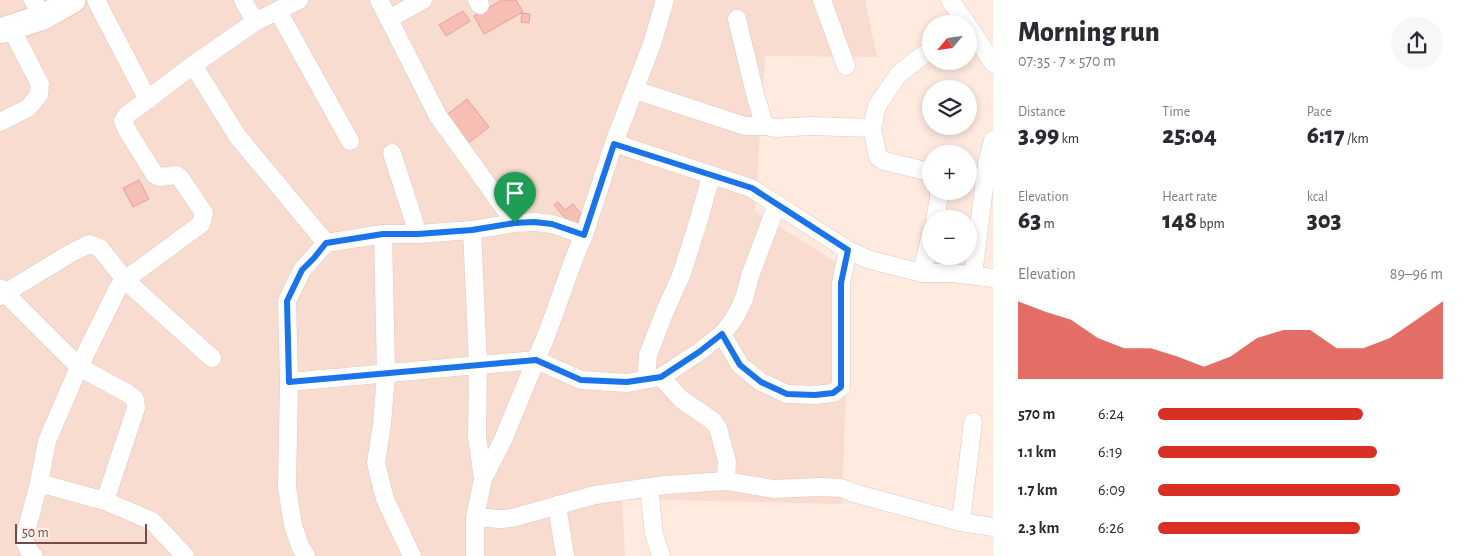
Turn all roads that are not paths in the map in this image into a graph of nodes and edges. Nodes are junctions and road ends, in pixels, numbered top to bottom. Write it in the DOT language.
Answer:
graph roads {
  1 [pos="73,0"];
  2 [pos="96,0"];
  3 [pos="244,0"];
  4 [pos="300,0"];
  5 [pos="379,0"];
  6 [pos="423,0"];
  7 [pos="665,0"];
  8 [pos="822,0"];
  9 [pos="950,0"];
  10 [pos="38,8"];
  11 [pos="278,11"];
  12 [pos="961,15"];
  13 [pos="389,19"];
  14 [pos="737,19"];
  15 [pos="255,22"];
  16 [pos="6,29"];
  17 [pos="978,40"];
  18 [pos="922,56"];
  19 [pos="993,63"];
  20 [pos="193,65"];
  21 [pos="846,66"];
  22 [pos="635,90"];
  23 [pos="148,100"];
  24 [pos="0,122"];
  25 [pos="765,126"];
  26 [pos="872,128"];
  27 [pos="993,140"];
  28 [pos="350,141"];
  29 [pos="614,144"];
  30 [pos="392,153"];
  31 [pos="922,170"];
  32 [pos="711,176"];
  33 [pos="777,204"];
  34 [pos="515,223"];
  35 [pos="472,230"];
  36 [pos="383,234"];
  37 [pos="418,234"];
  38 [pos="584,235"];
  39 [pos="326,243"];
  40 [pos="848,250"];
  41 [pos="924,265"];
  42 [pos="922,274"];
  43 [pos="973,275"];
  44 [pos="993,278"];
  45 [pos="125,280"];
  46 [pos="2,292"];
  47 [pos="722,334"];
  48 [pos="212,358"];
  49 [pos="536,360"];
  50 [pos="478,365"];
  51 [pos="80,367"];
  52 [pos="386,374"];
  53 [pos="654,378"];
  54 [pos="289,382"];
  55 [pos="974,422"];
  56 [pos="483,478"];
  57 [pos="726,481"];
  58 [pos="39,483"];
  59 [pos="649,487"];
  60 [pos="105,501"];
  61 [pos="557,505"];
  62 [pos="475,517"];
  63 [pos="961,522"];
  64 [pos="993,527"];
  65 [pos="473,555"];
  66 [pos="34,556"];
  67 [pos="185,556"];
  68 [pos="306,556"];
  69 [pos="412,556"];
  70 [pos="565,556"];
  71 [pos="661,556"];
  1 -- 10 [label="street"];
  2 -- 23 [label="street"];
  3 -- 15 [label="street"];
  4 -- 11 [label="street"];
  5 -- 13 [label="street"];
  6 -- 13 [label="street"];
  7 -- 22 [label="street"];
  8 -- 21 [label="street"];
  9 -- 12 [label="street"];
  10 -- 16 [label="street"];
  11 -- 15 [label="street"];
  11 -- 28 [label="street"];
  13 -- 34 [label="street"];
  14 -- 25 [label="street"];
  15 -- 20 [label="street"];
  16 -- 24 [label="street"];
  17 -- 19 [label="street"];
  18 -- 26 [label="street"];
  20 -- 23 [label="street"];
  20 -- 39 [label="street"];
  22 -- 25 [label="street"];
  22 -- 29 [label="street"];
  23 -- 45 [label="street"];
  25 -- 26 [label="street"];
  26 -- 31 [label="street"];
  27 -- 43 [label="street"];
  29 -- 32 [label="street"];
  29 -- 38 [label="street"];
  30 -- 37 [label="street"];
  32 -- 33 [label="street"];
  32 -- 53 [label="street"];
  33 -- 40 [label="street"];
  33 -- 47 [label="street"];
  34 -- 35 [label="street"];
  34 -- 38 [label="street"];
  35 -- 37 [label="street"];
  35 -- 50 [label="street"];
  36 -- 37 [label="street"];
  36 -- 39 [label="street"];
  36 -- 52 [label="street"];
  38 -- 49 [label="street"];
  39 -- 54 [label="street"];
  40 -- 42 [label="street"];
  40 -- 47 [label="street"];
  41 -- 42 [label="street"];
  42 -- 43 [label="street"];
  43 -- 44 [label="street"];
  45 -- 46 [label="street"];
  45 -- 48 [label="street"];
  45 -- 51 [label="street"];
  46 -- 51 [label="street"];
  47 -- 53 [label="street"];
  49 -- 50 [label="street"];
  49 -- 53 [label="street"];
  49 -- 56 [label="street"];
  50 -- 52 [label="street"];
  50 -- 56 [label="street"];
  51 -- 58 [label="street"];
  51 -- 60 [label="street"];
  52 -- 54 [label="street"];
  52 -- 69 [label="street"];
  53 -- 57 [label="street"];
  54 -- 68 [label="street"];
  55 -- 63 [label="street"];
  56 -- 62 [label="street"];
  57 -- 59 [label="street"];
  57 -- 63 [label="street"];
  58 -- 60 [label="street"];
  58 -- 66 [label="street"];
  59 -- 61 [label="street"];
  59 -- 71 [label="street"];
  60 -- 67 [label="street"];
  61 -- 62 [label="street"];
  61 -- 70 [label="street"];
  62 -- 65 [label="street"];
  63 -- 64 [label="street"];
}
